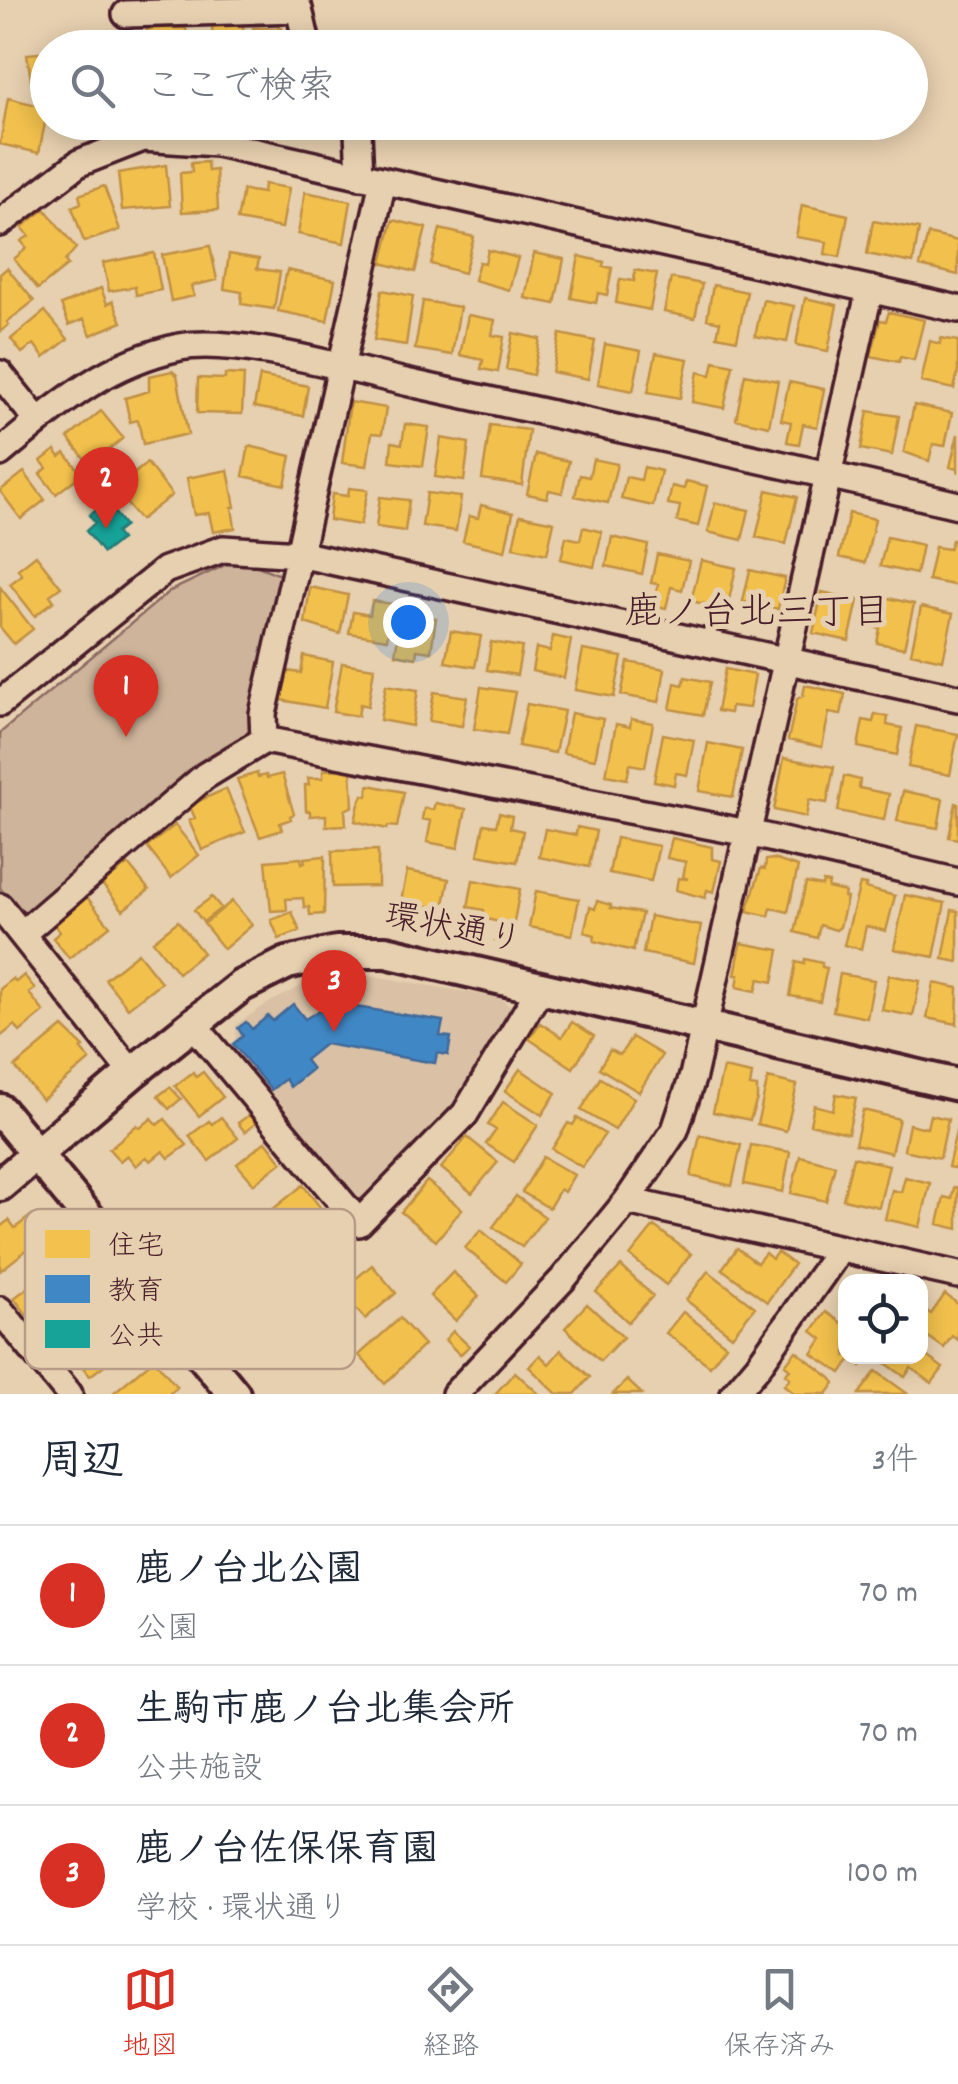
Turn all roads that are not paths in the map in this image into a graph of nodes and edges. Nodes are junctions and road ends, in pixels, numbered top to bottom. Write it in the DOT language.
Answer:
graph roads {
  1 [pos="126,14"];
  2 [pos="304,30"];
  3 [pos="138,140"];
  4 [pos="167,140"];
  5 [pos="360,140"];
  6 [pos="372,178"];
  7 [pos="0,222"];
  8 [pos="870,290"];
  9 [pos="958,309"];
  10 [pos="341,368"];
  11 [pos="0,374"];
  12 [pos="38,421"];
  13 [pos="0,453"];
  14 [pos="828,475"];
  15 [pos="958,505"];
  16 [pos="300,554"];
  17 [pos="787,660"];
  18 [pos="958,698"];
  19 [pos="0,703"];
  20 [pos="264,740"];
  21 [pos="748,833"];
  22 [pos="958,882"];
  23 [pos="0,907"];
  24 [pos="23,934"];
  25 [pos="541,987"];
  26 [pos="193,1024"];
  27 [pos="704,1026"];
  28 [pos="132,1073"];
  29 [pos="958,1085"];
  30 [pos="0,1110"];
  31 [pos="38,1155"];
  32 [pos="0,1185"];
  33 [pos="627,1200"];
  34 [pos="82,1209"];
  35 [pos="347,1209"];
  36 [pos="355,1218"];
  37 [pos="840,1249"];
  38 [pos="958,1275"];
  39 [pos="0,1310"];
  40 [pos="25,1344"];
  41 [pos="43,1369"];
  42 [pos="213,1369"];
  43 [pos="58,1390"];
  44 [pos="234,1394"];
  45 [pos="455,1394"];
  46 [pos="734,1394"];
  1 -- 2 [label="street"];
  3 -- 7 [label="street"];
  4 -- 6 [label="street"];
  5 -- 6 [label="street"];
  6 -- 8 [label="street"];
  6 -- 10 [label="street"];
  8 -- 9 [label="street"];
  8 -- 14 [label="street"];
  10 -- 12 [label="street"];
  10 -- 14 [label="street"];
  10 -- 16 [label="street"];
  11 -- 12 [label="street"];
  12 -- 13 [label="street"];
  14 -- 15 [label="street"];
  14 -- 17 [label="street"];
  16 -- 17 [label="street"];
  16 -- 19 [label="street"];
  16 -- 20 [label="street"];
  17 -- 18 [label="street"];
  17 -- 21 [label="street"];
  20 -- 21 [label="street"];
  20 -- 24 [label="street"];
  21 -- 22 [label="street"];
  21 -- 27 [label="street"];
  23 -- 24 [label="street"];
  24 -- 28 [label="street"];
  25 -- 26 [label="street, 環状通り"];
  25 -- 27 [label="street, 環状通り"];
  25 -- 36 [label="street"];
  26 -- 28 [label="street, 環状通り"];
  26 -- 35 [label="street"];
  27 -- 29 [label="street, 環状通り"];
  27 -- 33 [label="street"];
  28 -- 31 [label="street, 環状通り"];
  30 -- 31 [label="street"];
  31 -- 32 [label="street, 環状通り"];
  31 -- 34 [label="street"];
  33 -- 37 [label="street"];
  33 -- 45 [label="street"];
  37 -- 38 [label="street"];
  37 -- 46 [label="street"];
  39 -- 40 [label="street"];
  41 -- 43 [label="street"];
  42 -- 44 [label="street"];
}
